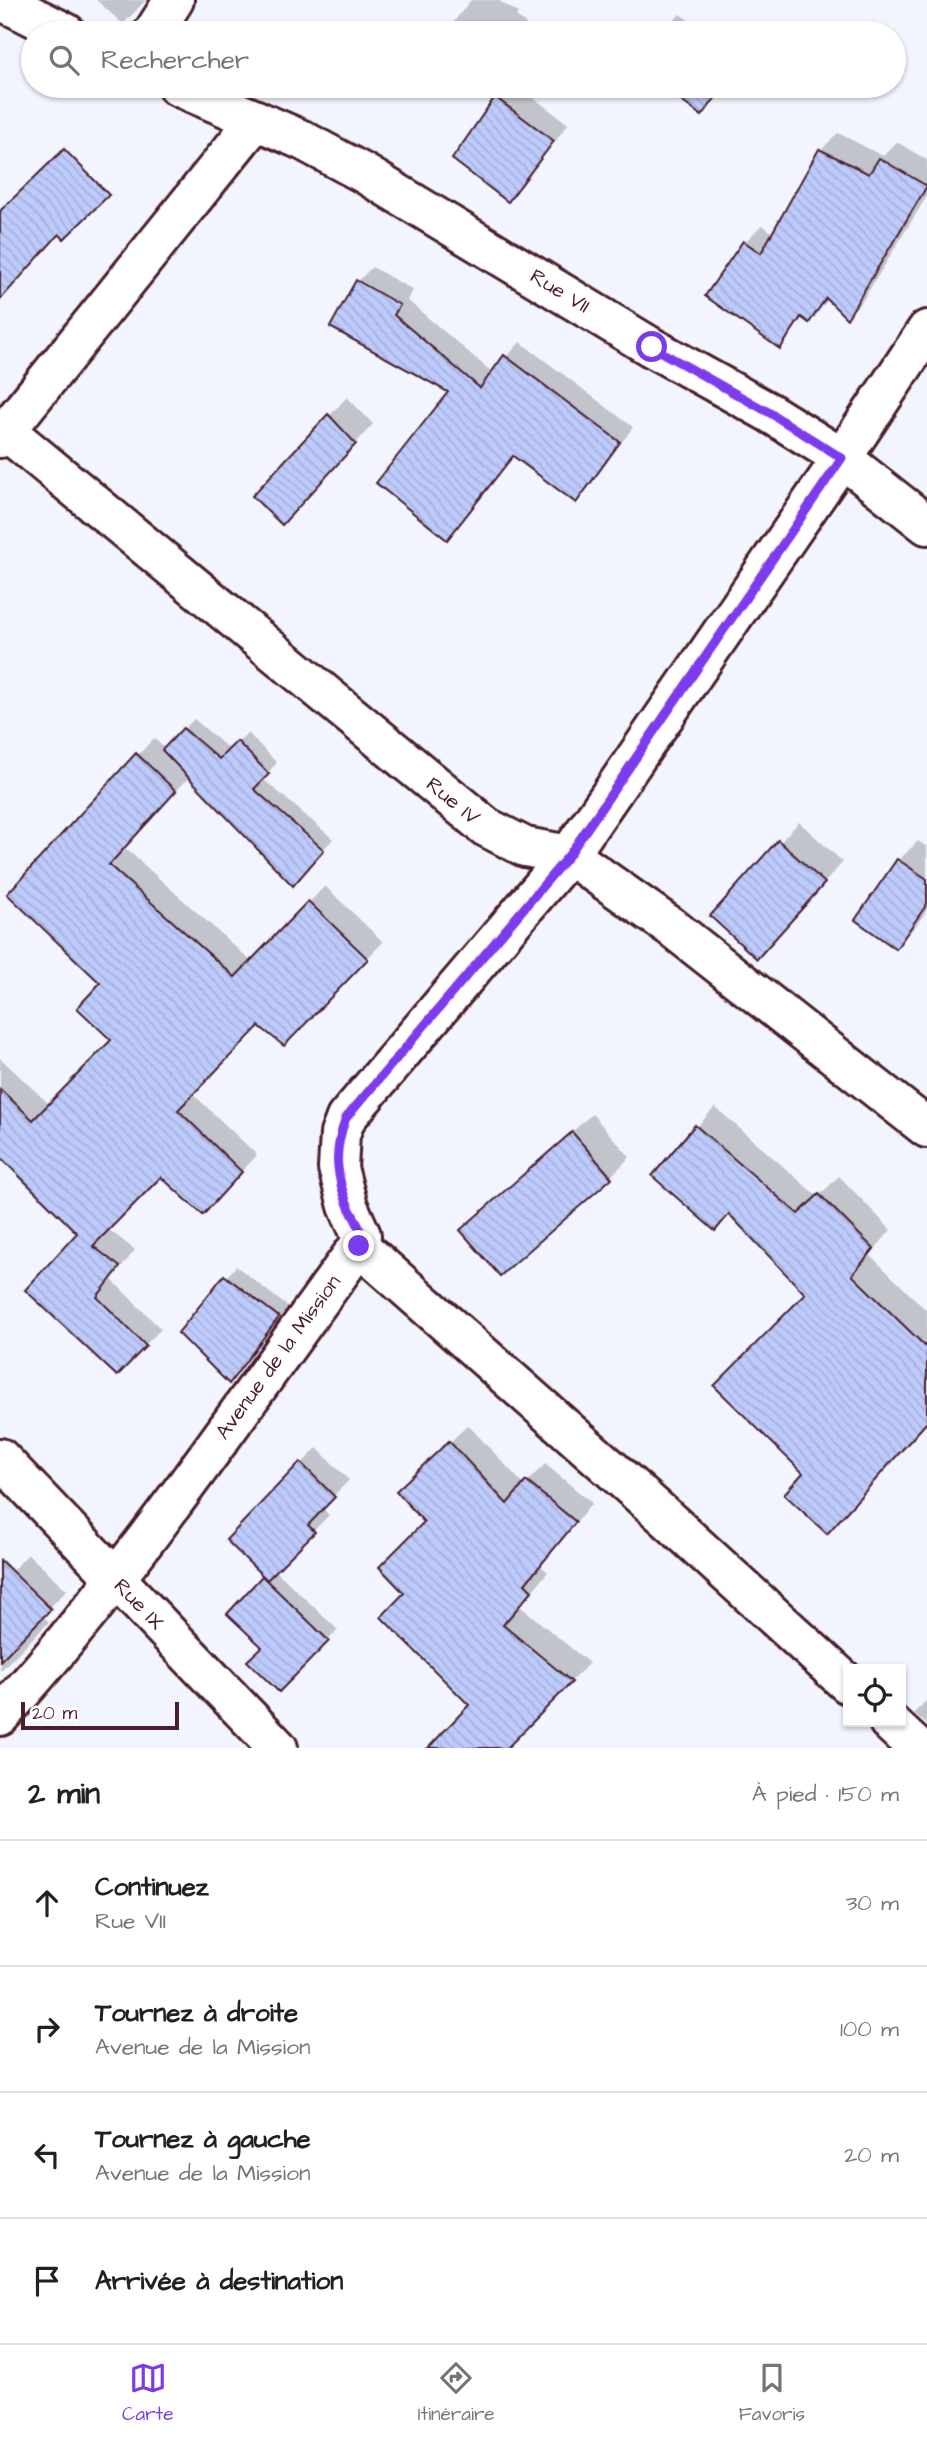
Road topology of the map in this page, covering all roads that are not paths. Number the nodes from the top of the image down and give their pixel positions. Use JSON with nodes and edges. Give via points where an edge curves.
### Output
{"nodes":[{"id":1,"x":0,"y":0,"type":"edge"},
{"id":2,"x":174,"y":0,"type":"edge"},
{"id":3,"x":42,"y":21,"type":"edge"},
{"id":4,"x":161,"y":21,"type":"edge"},
{"id":5,"x":205,"y":98,"type":"edge"},
{"id":6,"x":257,"y":120,"type":"junction"},
{"id":7,"x":927,"y":330,"type":"edge"},
{"id":8,"x":3,"y":434,"type":"edge"},
{"id":9,"x":842,"y":458,"type":"junction"},
{"id":10,"x":927,"y":525,"type":"edge"},
{"id":11,"x":569,"y":855,"type":"junction"},
{"id":12,"x":927,"y":1128,"type":"edge"},
{"id":13,"x":359,"y":1246,"type":"junction"},
{"id":14,"x":0,"y":1458,"type":"edge"},
{"id":15,"x":116,"y":1581,"type":"junction"},
{"id":16,"x":843,"y":1679,"type":"edge"},
{"id":17,"x":0,"y":1716,"type":"edge"},
{"id":18,"x":894,"y":1727,"type":"edge"},
{"id":19,"x":278,"y":1748,"type":"edge"},
{"id":20,"x":917,"y":1748,"type":"edge"}],
"edges":[{"from":1,"to":3,"type":"street"},
{"from":2,"to":4,"type":"street"},
{"from":5,"to":6,"type":"street","name":"Rue VII"},
{"from":6,"to":8,"type":"street"},
{"from":6,"to":9,"type":"street","name":"Rue VII","via":[[365,174]]},
{"from":7,"to":9,"type":"street"},
{"from":8,"to":11,"type":"street","name":"Rue IV","via":[[486,827],[525,847]]},
{"from":9,"to":10,"type":"street","name":"Rue VII"},
{"from":9,"to":11,"type":"street"},
{"from":11,"to":12,"type":"street","name":"Rue IV","via":[[670,926]]},
{"from":11,"to":13,"type":"street","via":[[346,1118],[338,1168],[359,1227]]},
{"from":13,"to":15,"type":"street","name":"Avenue de la Mission"},
{"from":13,"to":16,"type":"street"},
{"from":14,"to":15,"type":"street","name":"Rue IX"},
{"from":15,"to":17,"type":"street","name":"Avenue de la Mission"},
{"from":15,"to":19,"type":"street","name":"Rue IX"},
{"from":18,"to":20,"type":"street"}]}
